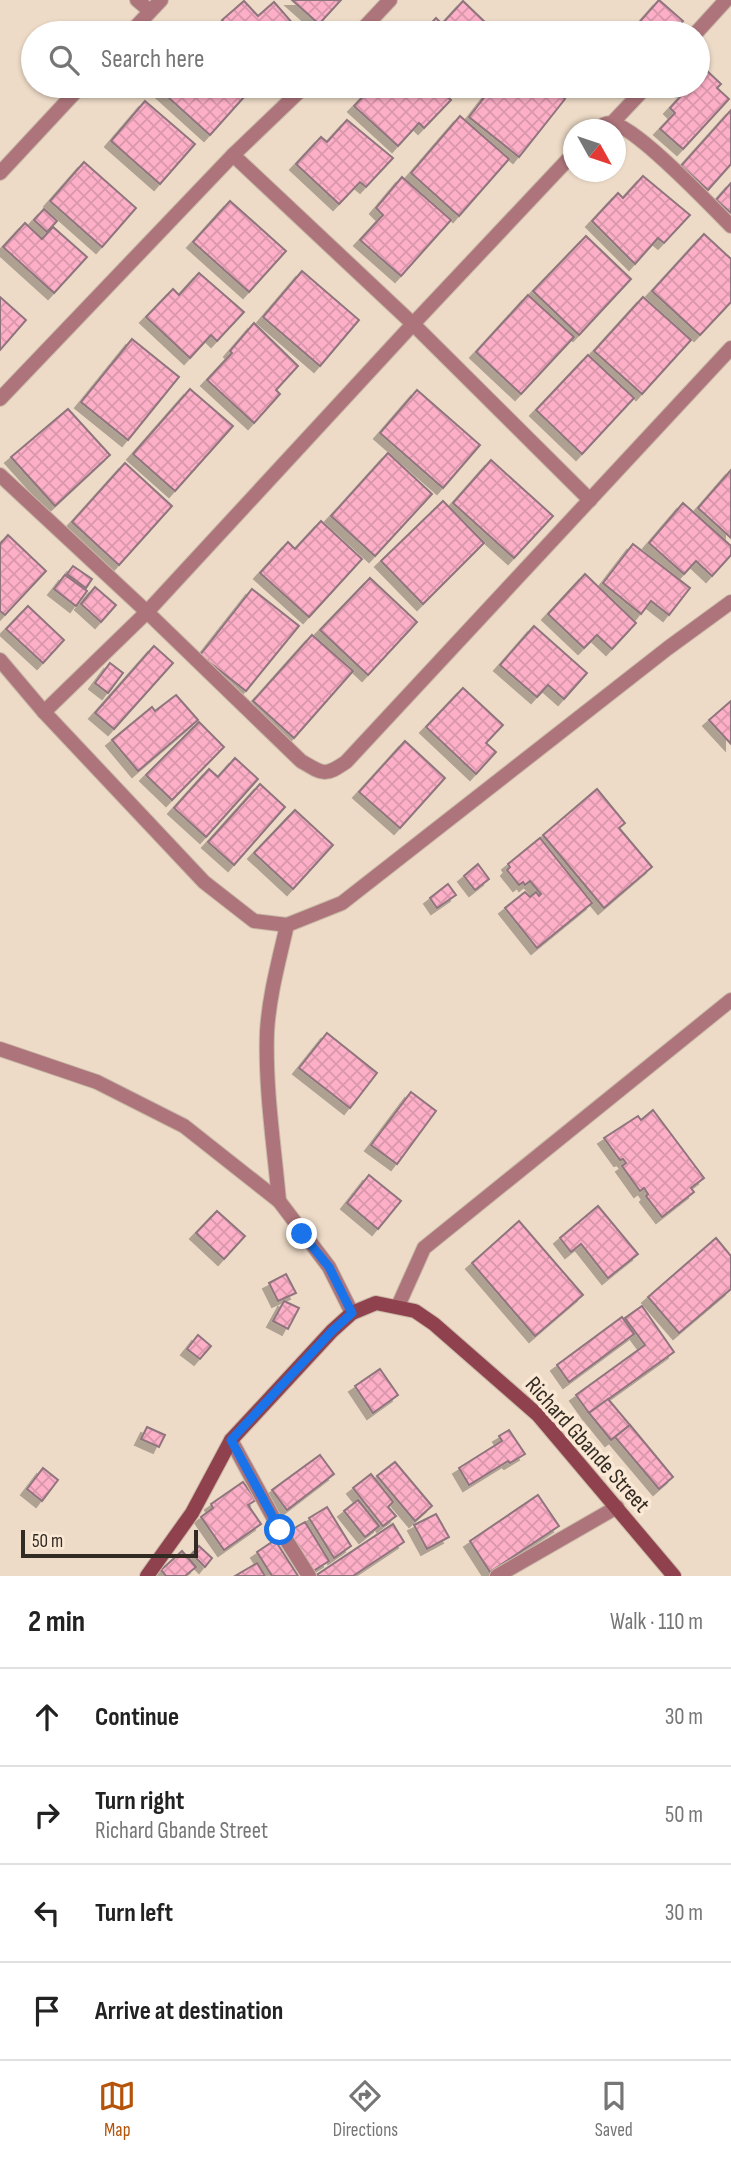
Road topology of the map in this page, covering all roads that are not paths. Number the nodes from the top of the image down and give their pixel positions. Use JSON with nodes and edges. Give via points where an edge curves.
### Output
{"nodes":[{"id":1,"x":137,"y":0,"type":"edge"},
{"id":2,"x":390,"y":0,"type":"edge"},
{"id":3,"x":726,"y":0,"type":"edge"},
{"id":4,"x":156,"y":5,"type":"edge"},
{"id":5,"x":141,"y":21,"type":"edge"},
{"id":6,"x":370,"y":21,"type":"edge"},
{"id":7,"x":707,"y":21,"type":"edge"},
{"id":8,"x":70,"y":98,"type":"edge"},
{"id":9,"x":292,"y":98,"type":"edge"},
{"id":10,"x":635,"y":98,"type":"edge"},
{"id":11,"x":615,"y":119,"type":"edge"},
{"id":12,"x":626,"y":129,"type":"edge"},
{"id":13,"x":233,"y":155,"type":"junction"},
{"id":14,"x":563,"y":164,"type":"edge"},
{"id":15,"x":0,"y":173,"type":"edge"},
{"id":16,"x":731,"y":226,"type":"edge"},
{"id":17,"x":412,"y":324,"type":"junction"},
{"id":18,"x":731,"y":348,"type":"edge"},
{"id":19,"x":0,"y":399,"type":"edge"},
{"id":20,"x":0,"y":475,"type":"edge"},
{"id":21,"x":590,"y":500,"type":"junction"},
{"id":22,"x":731,"y":602,"type":"edge"},
{"id":23,"x":147,"y":612,"type":"junction"},
{"id":24,"x":0,"y":660,"type":"edge"},
{"id":25,"x":44,"y":712,"type":"junction"},
{"id":26,"x":287,"y":925,"type":"junction"},
{"id":27,"x":731,"y":1000,"type":"edge"},
{"id":28,"x":0,"y":1049,"type":"edge"},
{"id":29,"x":279,"y":1201,"type":"junction"},
{"id":30,"x":398,"y":1306,"type":"junction"},
{"id":31,"x":352,"y":1313,"type":"junction"},
{"id":32,"x":231,"y":1440,"type":"junction"},
{"id":33,"x":617,"y":1507,"type":"junction"},
{"id":34,"x":147,"y":1576,"type":"edge"},
{"id":35,"x":309,"y":1576,"type":"edge"},
{"id":36,"x":497,"y":1576,"type":"edge"},
{"id":37,"x":674,"y":1576,"type":"edge"}],
"edges":[{"from":1,"to":4,"type":"street"},
{"from":2,"to":6,"type":"street"},
{"from":3,"to":7,"type":"street"},
{"from":4,"to":5,"type":"street"},
{"from":8,"to":15,"type":"street"},
{"from":9,"to":13,"type":"street"},
{"from":10,"to":11,"type":"street"},
{"from":12,"to":16,"type":"street","via":[[678,172]]},
{"from":13,"to":17,"type":"street"},
{"from":13,"to":19,"type":"street"},
{"from":14,"to":17,"type":"street"},
{"from":17,"to":21,"type":"street"},
{"from":17,"to":23,"type":"street"},
{"from":18,"to":21,"type":"street"},
{"from":20,"to":23,"type":"street"},
{"from":21,"to":23,"type":"street","via":[[346,762],[330,773],[301,761]]},
{"from":22,"to":26,"type":"street","via":[[342,903]]},
{"from":23,"to":25,"type":"street"},
{"from":24,"to":25,"type":"street"},
{"from":25,"to":26,"type":"street","via":[[204,882],[254,921]]},
{"from":26,"to":29,"type":"street","via":[[267,1032]]},
{"from":27,"to":30,"type":"street","via":[[424,1248]]},
{"from":28,"to":29,"type":"street","via":[[97,1082],[184,1126]]},
{"from":29,"to":31,"type":"street","via":[[329,1267]]},
{"from":30,"to":31,"type":"street","name":"Richard Gbande Street","via":[[376,1303]]},
{"from":30,"to":33,"type":"street","name":"Richard Gbande Street","via":[[434,1324],[538,1415]]},
{"from":31,"to":32,"type":"street","name":"Richard Gbande Street"},
{"from":32,"to":34,"type":"street","name":"Richard Gbande Street","via":[[192,1513]]},
{"from":32,"to":35,"type":"street"},
{"from":33,"to":36,"type":"street"},
{"from":33,"to":37,"type":"street","name":"Richard Gbande Street"}]}
